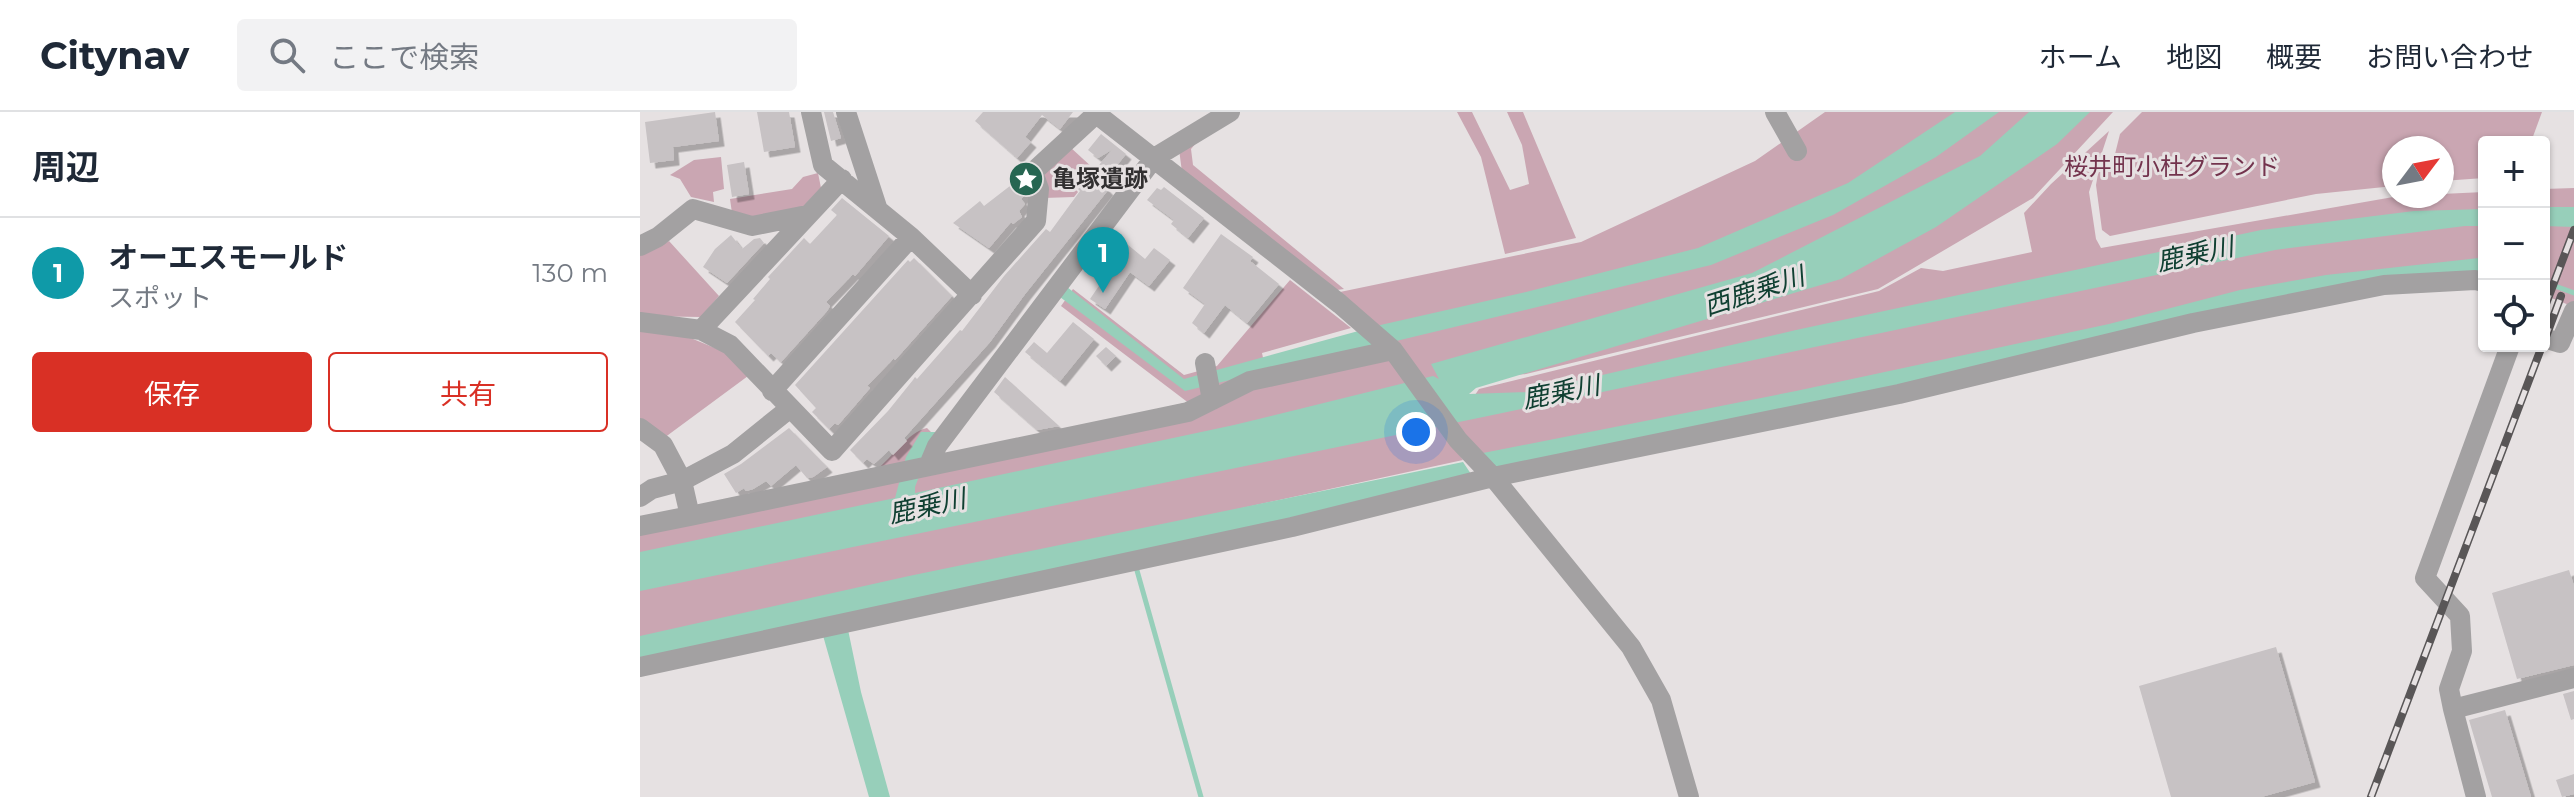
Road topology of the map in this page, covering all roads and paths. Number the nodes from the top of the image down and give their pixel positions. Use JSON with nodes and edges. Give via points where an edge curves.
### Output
{"nodes":[{"id":1,"x":811,"y":112,"type":"edge"},
{"id":2,"x":846,"y":112,"type":"edge"},
{"id":3,"x":1230,"y":112,"type":"edge"},
{"id":4,"x":1775,"y":112,"type":"edge"},
{"id":5,"x":1095,"y":113,"type":"edge"},
{"id":6,"x":1797,"y":151,"type":"dead end"},
{"id":7,"x":1154,"y":158,"type":"junction"},
{"id":8,"x":842,"y":179,"type":"junction"},
{"id":9,"x":877,"y":208,"type":"junction"},
{"id":10,"x":807,"y":215,"type":"junction"},
{"id":11,"x":911,"y":237,"type":"junction"},
{"id":12,"x":640,"y":246,"type":"edge"},
{"id":13,"x":2478,"y":281,"type":"edge"},
{"id":14,"x":972,"y":295,"type":"junction"},
{"id":15,"x":2574,"y":311,"type":"edge"},
{"id":16,"x":640,"y":322,"type":"edge"},
{"id":17,"x":701,"y":330,"type":"junction"},
{"id":18,"x":2550,"y":340,"type":"edge"},
{"id":19,"x":1387,"y":345,"type":"junction"},
{"id":20,"x":2508,"y":352,"type":"edge"},
{"id":21,"x":772,"y":391,"type":"junction"},
{"id":22,"x":789,"y":409,"type":"junction"},
{"id":23,"x":640,"y":428,"type":"edge"},
{"id":24,"x":917,"y":468,"type":"junction"},
{"id":25,"x":1493,"y":477,"type":"junction"},
{"id":26,"x":682,"y":481,"type":"junction"},
{"id":27,"x":640,"y":497,"type":"edge"},
{"id":28,"x":690,"y":516,"type":"junction"},
{"id":29,"x":640,"y":526,"type":"edge"},
{"id":30,"x":640,"y":667,"type":"edge"},
{"id":31,"x":2574,"y":678,"type":"edge"},
{"id":32,"x":2453,"y":709,"type":"junction"},
{"id":33,"x":1689,"y":797,"type":"edge"},
{"id":34,"x":2476,"y":797,"type":"edge"}],
"edges":[{"from":1,"to":8,"type":"street","via":[[823,165]]},
{"from":2,"to":9,"type":"street"},
{"from":3,"to":7,"type":"street"},
{"from":4,"to":6,"type":"street"},
{"from":5,"to":7,"type":"street"},
{"from":5,"to":14,"type":"street","via":[[1033,172],[1039,189],[1036,221]]},
{"from":7,"to":19,"type":"street"},
{"from":7,"to":24,"type":"street"},
{"from":8,"to":9,"type":"street"},
{"from":8,"to":10,"type":"street"},
{"from":9,"to":11,"type":"street"},
{"from":10,"to":12,"type":"street","via":[[752,226],[693,209]]},
{"from":10,"to":17,"type":"street"},
{"from":11,"to":14,"type":"street"},
{"from":11,"to":21,"type":"street"},
{"from":13,"to":25,"type":"street","via":[[2384,285],[2193,323],[1899,394]]},
{"from":14,"to":22,"type":"street","via":[[832,451]]},
{"from":15,"to":18,"type":"street","via":[[2560,343]]},
{"from":16,"to":17,"type":"street"},
{"from":17,"to":21,"type":"street","via":[[730,345]]},
{"from":19,"to":24,"type":"street","via":[[1250,381],[1208,380],[1188,412]]},
{"from":19,"to":25,"type":"street"},
{"from":20,"to":32,"type":"street","via":[[2425,578],[2460,616],[2462,651],[2449,689]]},
{"from":21,"to":22,"type":"street"},
{"from":22,"to":26,"type":"street","via":[[733,454]]},
{"from":23,"to":26,"type":"street","via":[[663,445]]},
{"from":24,"to":28,"type":"street"},
{"from":25,"to":30,"type":"street","via":[[1292,527]]},
{"from":25,"to":33,"type":"street","via":[[1631,647],[1661,700]]},
{"from":26,"to":27,"type":"street"},
{"from":26,"to":28,"type":"street"},
{"from":28,"to":29,"type":"street"},
{"from":31,"to":32,"type":"street"},
{"from":32,"to":34,"type":"street"}]}
